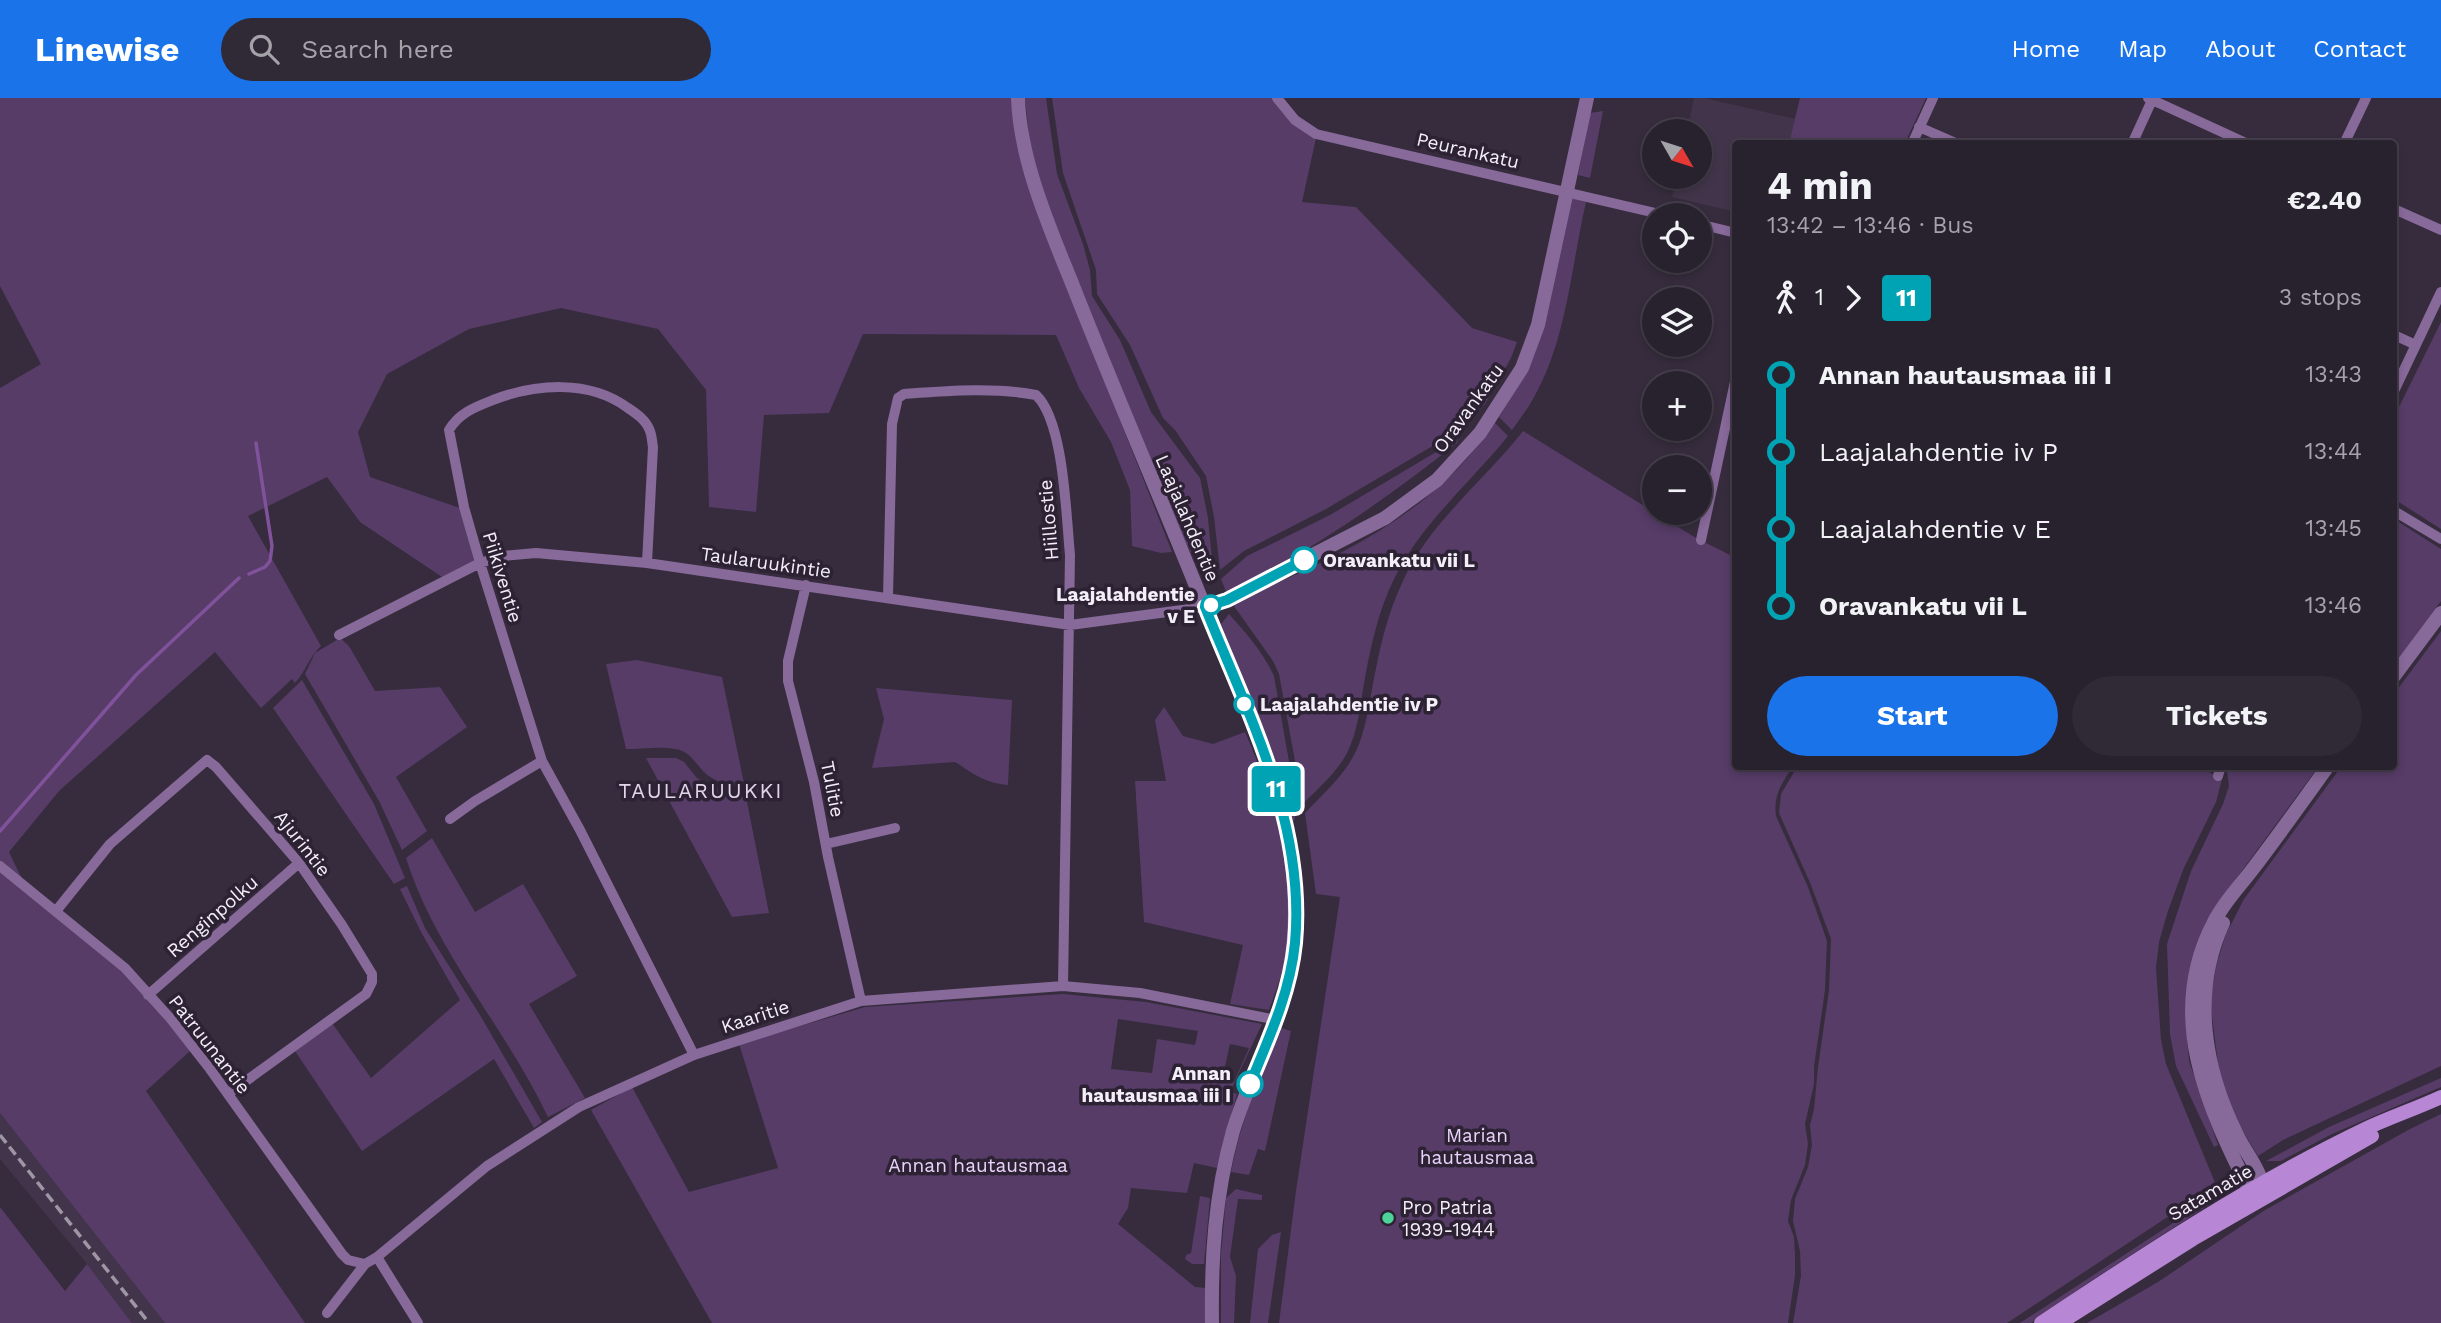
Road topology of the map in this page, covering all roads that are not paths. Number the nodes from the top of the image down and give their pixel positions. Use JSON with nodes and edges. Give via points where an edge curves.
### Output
{"nodes":[{"id":1,"x":1018,"y":98,"type":"edge"},
{"id":2,"x":1277,"y":98,"type":"edge"},
{"id":3,"x":1587,"y":98,"type":"edge"},
{"id":4,"x":1933,"y":98,"type":"edge"},
{"id":5,"x":2366,"y":98,"type":"edge"},
{"id":6,"x":2151,"y":99,"type":"edge"},
{"id":7,"x":1919,"y":127,"type":"junction"},
{"id":8,"x":1914,"y":140,"type":"edge"},
{"id":9,"x":1949,"y":140,"type":"edge"},
{"id":10,"x":2134,"y":140,"type":"edge"},
{"id":11,"x":2239,"y":140,"type":"edge"},
{"id":12,"x":2346,"y":140,"type":"edge"},
{"id":13,"x":1568,"y":192,"type":"junction"},
{"id":14,"x":1642,"y":210,"type":"edge"},
{"id":15,"x":2397,"y":210,"type":"edge"},
{"id":16,"x":1712,"y":227,"type":"edge"},
{"id":17,"x":2441,"y":230,"type":"edge"},
{"id":18,"x":1732,"y":232,"type":"edge"},
{"id":19,"x":2441,"y":292,"type":"edge"},
{"id":20,"x":2397,"y":336,"type":"edge"},
{"id":21,"x":2416,"y":345,"type":"junction"},
{"id":22,"x":2397,"y":385,"type":"edge"},
{"id":23,"x":1732,"y":406,"type":"edge"},
{"id":24,"x":2397,"y":513,"type":"edge"},
{"id":25,"x":2441,"y":539,"type":"edge"},
{"id":26,"x":1701,"y":540,"type":"dead end"},
{"id":27,"x":480,"y":563,"type":"junction"},
{"id":28,"x":647,"y":563,"type":"junction"},
{"id":29,"x":806,"y":585,"type":"junction"},
{"id":30,"x":888,"y":597,"type":"junction"},
{"id":31,"x":1205,"y":607,"type":"junction"},
{"id":32,"x":2441,"y":613,"type":"edge"},
{"id":33,"x":1070,"y":625,"type":"junction"},
{"id":34,"x":339,"y":635,"type":"dead end"},
{"id":35,"x":2397,"y":672,"type":"edge"},
{"id":36,"x":542,"y":761,"type":"junction"},
{"id":37,"x":2325,"y":770,"type":"edge"},
{"id":38,"x":450,"y":819,"type":"dead end"},
{"id":39,"x":895,"y":828,"type":"dead end"},
{"id":40,"x":826,"y":845,"type":"junction"},
{"id":41,"x":299,"y":863,"type":"junction"},
{"id":42,"x":0,"y":866,"type":"edge"},
{"id":43,"x":56,"y":911,"type":"junction"},
{"id":44,"x":1063,"y":986,"type":"junction"},
{"id":45,"x":148,"y":995,"type":"junction"},
{"id":46,"x":862,"y":1001,"type":"junction"},
{"id":47,"x":1277,"y":1020,"type":"junction"},
{"id":48,"x":694,"y":1055,"type":"junction"},
{"id":49,"x":228,"y":1094,"type":"junction"},
{"id":50,"x":2441,"y":1097,"type":"edge"},
{"id":51,"x":2258,"y":1191,"type":"junction"},
{"id":52,"x":377,"y":1257,"type":"junction"},
{"id":53,"x":365,"y":1264,"type":"junction"},
{"id":54,"x":327,"y":1313,"type":"dead end"},
{"id":55,"x":418,"y":1323,"type":"edge"},
{"id":56,"x":1212,"y":1323,"type":"edge"},
{"id":57,"x":2041,"y":1323,"type":"edge"},
{"id":58,"x":2060,"y":1323,"type":"edge"}],
"edges":[{"from":1,"to":31,"type":"street","name":"Laajalahdentie","via":[[1038,195]]},
{"from":2,"to":13,"type":"street","name":"Peurankatu","via":[[1294,120],[1317,134]]},
{"from":3,"to":13,"type":"street","name":"Oravankatu"},
{"from":4,"to":7,"type":"street"},
{"from":5,"to":12,"type":"street"},
{"from":6,"to":10,"type":"street"},
{"from":6,"to":11,"type":"street"},
{"from":7,"to":8,"type":"street"},
{"from":7,"to":9,"type":"street"},
{"from":13,"to":14,"type":"street","name":"Peurankatu"},
{"from":13,"to":31,"type":"street","name":"Oravankatu","via":[[1538,325],[1522,368],[1480,433],[1443,475],[1385,518]]},
{"from":15,"to":17,"type":"street"},
{"from":16,"to":18,"type":"street"},
{"from":19,"to":21,"type":"street"},
{"from":20,"to":21,"type":"street"},
{"from":21,"to":22,"type":"street"},
{"from":23,"to":26,"type":"street"},
{"from":24,"to":25,"type":"street"},
{"from":27,"to":28,"type":"street","name":"Taularuukintie","via":[[536,553]]},
{"from":27,"to":28,"type":"street","name":"Piikiventie","via":[[449,429],[461,414],[510,393],[576,387],[623,404],[642,418],[650,431]]},
{"from":27,"to":34,"type":"street","name":"Taularuukintie"},
{"from":27,"to":36,"type":"street","name":"Piikiventie"},
{"from":28,"to":29,"type":"street","name":"Taularuukintie"},
{"from":29,"to":30,"type":"street","name":"Taularuukintie"},
{"from":29,"to":40,"type":"street","name":"Tulitie","via":[[788,662],[788,681]]},
{"from":30,"to":33,"type":"street","name":"Taularuukintie"},
{"from":30,"to":33,"type":"street","name":"Hiillostie","via":[[892,424],[898,398],[915,393],[1021,392],[1042,400],[1054,427],[1070,555]]},
{"from":31,"to":33,"type":"street","name":"Taularuukintie"},
{"from":31,"to":47,"type":"street","name":"Laajalahdentie","via":[[1271,771],[1290,846],[1295,943]]},
{"from":32,"to":35,"type":"street"},
{"from":33,"to":44,"type":"street","name":"Hiillostie"},
{"from":36,"to":38,"type":"street"},
{"from":36,"to":48,"type":"street","name":"Piikiventie"},
{"from":37,"to":51,"type":"street","via":[[2252,870],[2217,939],[2207,977],[2207,1051],[2219,1095]]},
{"from":39,"to":40,"type":"street"},
{"from":40,"to":46,"type":"street","name":"Tulitie"},
{"from":41,"to":43,"type":"street","name":"Ajurintie","via":[[207,760],[110,845]]},
{"from":41,"to":45,"type":"street","name":"Renginpolku"},
{"from":41,"to":49,"type":"street","name":"Ajurintie","via":[[368,964],[372,982],[366,994]]},
{"from":42,"to":43,"type":"street","name":"Patruunantie"},
{"from":43,"to":45,"type":"street","name":"Patruunantie","via":[[125,968]]},
{"from":44,"to":46,"type":"street","name":"Kaaritie"},
{"from":44,"to":47,"type":"street","name":"Kaaritie","via":[[1140,993]]},
{"from":45,"to":49,"type":"street","name":"Patruunantie"},
{"from":46,"to":48,"type":"street","name":"Kaaritie"},
{"from":47,"to":56,"type":"street","name":"Laajalahdentie","via":[[1242,1104],[1220,1181],[1211,1270]]},
{"from":48,"to":52,"type":"street","name":"Kaaritie","via":[[579,1107],[533,1135],[487,1166]]},
{"from":49,"to":53,"type":"street","name":"Patruunantie","via":[[342,1254]]},
{"from":50,"to":51,"type":"main road","name":"Satamatie","via":[[2368,1128]]},
{"from":51,"to":57,"type":"main road","name":"Satamatie","via":[[2159,1244]]},
{"from":51,"to":58,"type":"main road","name":"Satamatie"},
{"from":52,"to":53,"type":"street","name":"Kaaritie"},
{"from":52,"to":55,"type":"street"},
{"from":53,"to":54,"type":"street","name":"Kaaritie"}]}
